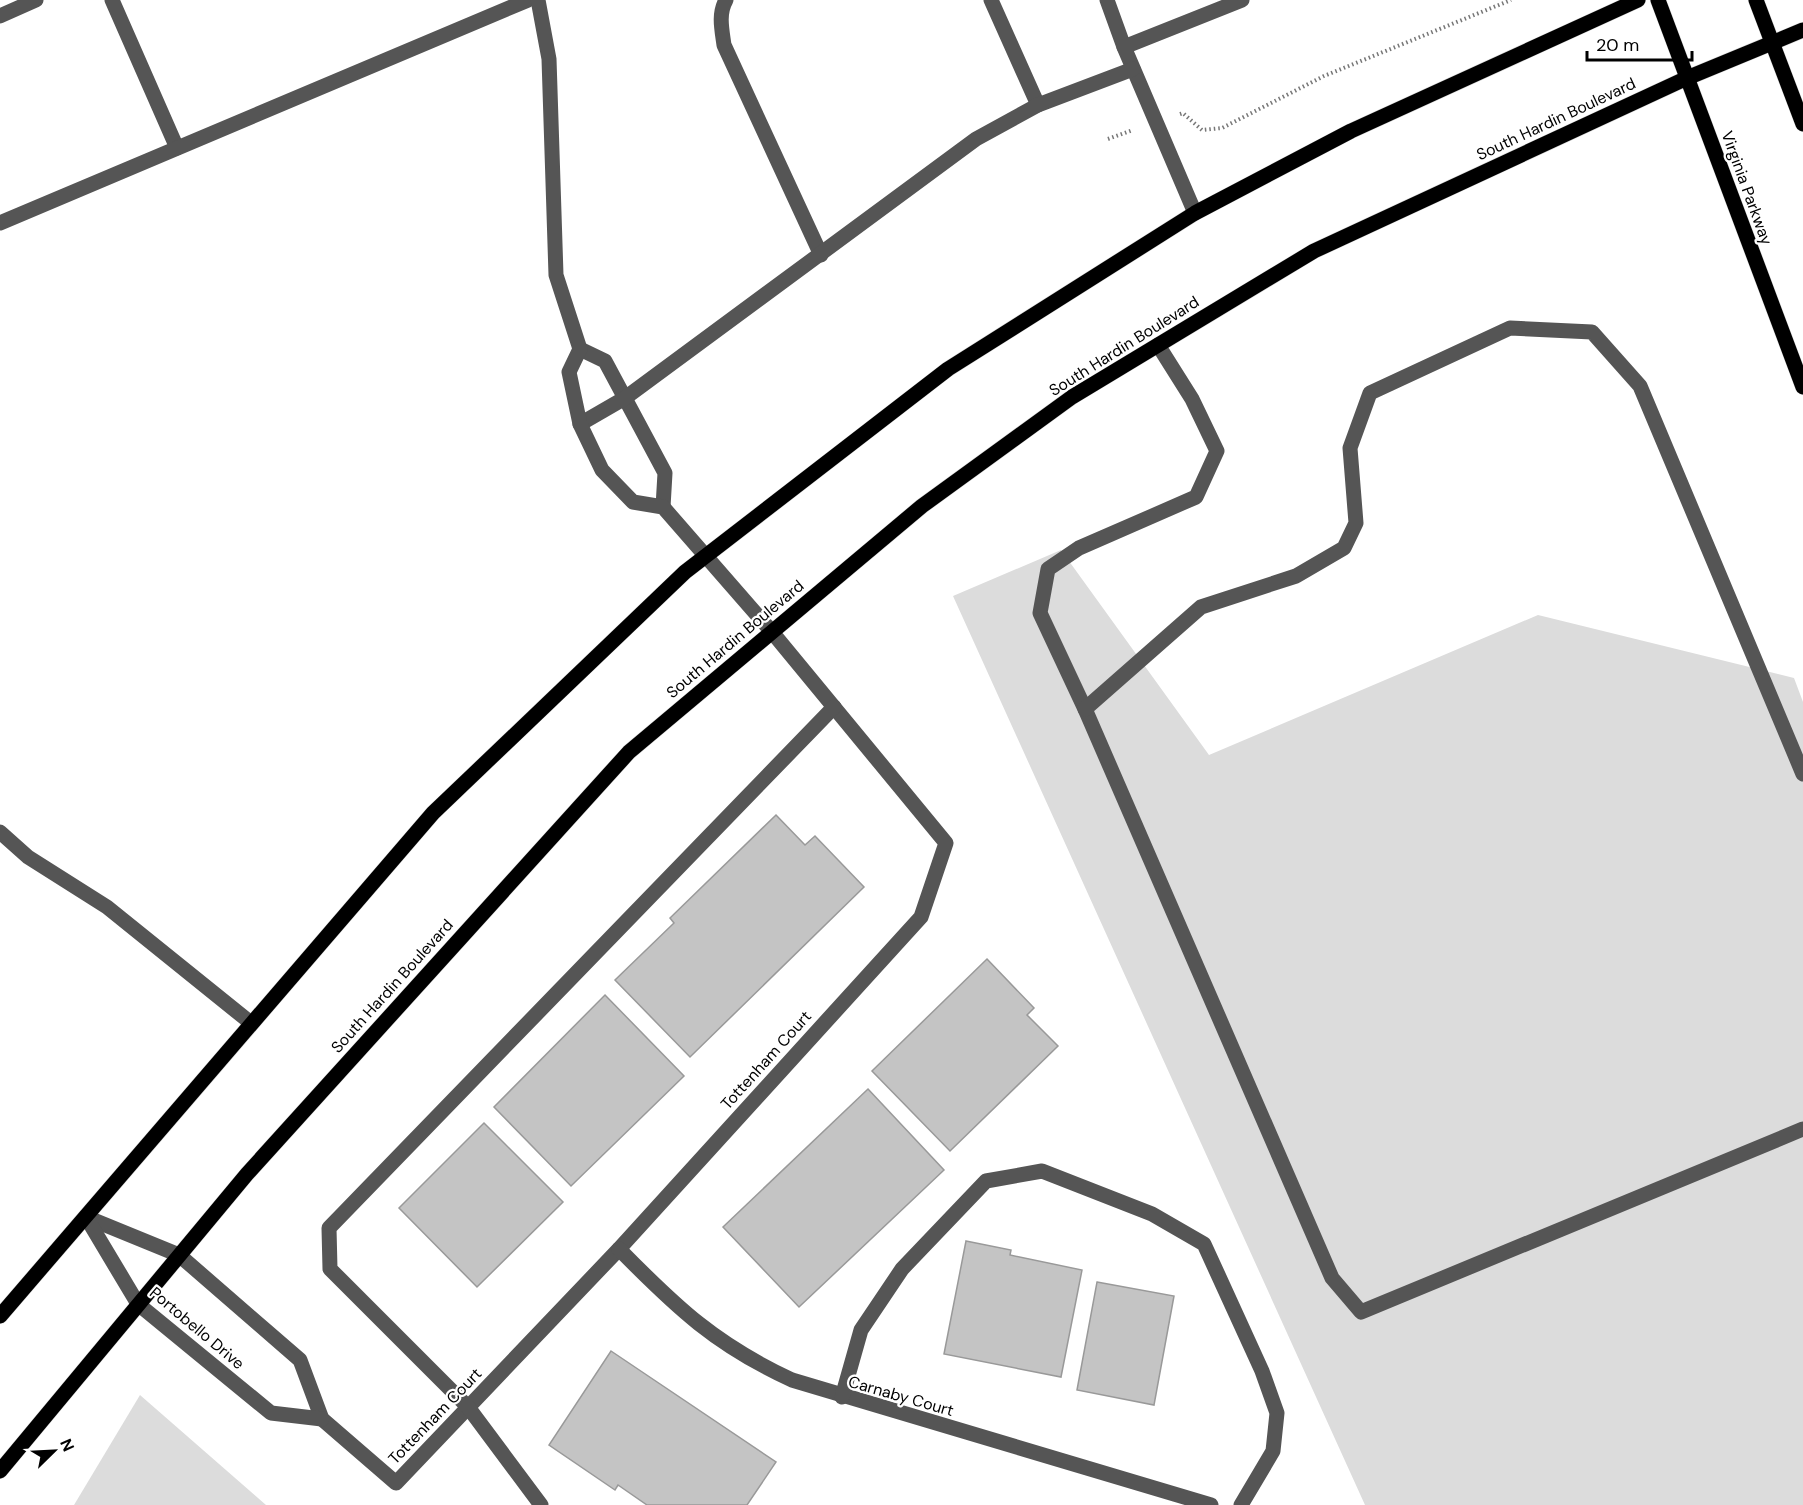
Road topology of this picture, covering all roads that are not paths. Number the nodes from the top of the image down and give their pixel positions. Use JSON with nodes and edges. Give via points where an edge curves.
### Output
{"nodes":[{"id":1,"x":36,"y":0,"type":"edge"},
{"id":2,"x":112,"y":0,"type":"edge"},
{"id":3,"x":528,"y":0,"type":"edge"},
{"id":4,"x":538,"y":0,"type":"edge"},
{"id":5,"x":726,"y":0,"type":"edge"},
{"id":6,"x":991,"y":0,"type":"edge"},
{"id":7,"x":1107,"y":0,"type":"edge"},
{"id":8,"x":1242,"y":0,"type":"edge"},
{"id":9,"x":1638,"y":0,"type":"edge"},
{"id":10,"x":1658,"y":0,"type":"edge"},
{"id":11,"x":1755,"y":0,"type":"edge"},
{"id":12,"x":0,"y":16,"type":"edge"},
{"id":13,"x":1803,"y":30,"type":"edge"},
{"id":14,"x":1772,"y":43,"type":"junction"},
{"id":15,"x":1124,"y":47,"type":"junction"},
{"id":16,"x":1133,"y":69,"type":"junction"},
{"id":17,"x":1687,"y":78,"type":"junction"},
{"id":18,"x":1038,"y":105,"type":"junction"},
{"id":19,"x":1803,"y":124,"type":"edge"},
{"id":20,"x":177,"y":148,"type":"junction"},
{"id":21,"x":1195,"y":213,"type":"junction"},
{"id":22,"x":0,"y":223,"type":"edge"},
{"id":23,"x":821,"y":255,"type":"junction"},
{"id":24,"x":1158,"y":345,"type":"junction"},
{"id":25,"x":580,"y":349,"type":"junction"},
{"id":26,"x":1803,"y":387,"type":"edge"},
{"id":27,"x":625,"y":398,"type":"junction"},
{"id":28,"x":580,"y":424,"type":"junction"},
{"id":29,"x":663,"y":507,"type":"junction"},
{"id":30,"x":706,"y":556,"type":"junction"},
{"id":31,"x":772,"y":632,"type":"junction"},
{"id":32,"x":834,"y":707,"type":"junction"},
{"id":33,"x":1085,"y":709,"type":"junction"},
{"id":34,"x":1803,"y":774,"type":"edge"},
{"id":35,"x":0,"y":832,"type":"edge"},
{"id":36,"x":251,"y":1023,"type":"junction"},
{"id":37,"x":1803,"y":1129,"type":"edge"},
{"id":38,"x":86,"y":1216,"type":"junction"},
{"id":39,"x":619,"y":1249,"type":"junction"},
{"id":40,"x":179,"y":1255,"type":"junction"},
{"id":41,"x":138,"y":1304,"type":"junction"},
{"id":42,"x":0,"y":1316,"type":"edge"},
{"id":43,"x":842,"y":1397,"type":"junction"},
{"id":44,"x":468,"y":1407,"type":"junction"},
{"id":45,"x":322,"y":1419,"type":"junction"},
{"id":46,"x":0,"y":1471,"type":"edge"},
{"id":47,"x":541,"y":1505,"type":"edge"},
{"id":48,"x":1211,"y":1505,"type":"edge"},
{"id":49,"x":1241,"y":1505,"type":"edge"}],
"edges":[{"from":1,"to":12,"type":"street"},
{"from":2,"to":20,"type":"street"},
{"from":3,"to":20,"type":"street"},
{"from":4,"to":25,"type":"street","via":[[549,59],[556,275]]},
{"from":5,"to":23,"type":"street","via":[[720,22],[724,45]]},
{"from":6,"to":18,"type":"street"},
{"from":7,"to":15,"type":"street"},
{"from":8,"to":15,"type":"street"},
{"from":9,"to":21,"type":"main road","via":[[1351,131]]},
{"from":10,"to":17,"type":"main road","name":"Virginia Parkway"},
{"from":11,"to":14,"type":"main road"},
{"from":13,"to":14,"type":"main road","name":"South Hardin Boulevard"},
{"from":14,"to":17,"type":"main road","name":"South Hardin Boulevard"},
{"from":14,"to":19,"type":"main road"},
{"from":15,"to":16,"type":"street"},
{"from":16,"to":18,"type":"street"},
{"from":16,"to":21,"type":"street"},
{"from":17,"to":24,"type":"main road","name":"South Hardin Boulevard","via":[[1314,251]]},
{"from":17,"to":26,"type":"main road","name":"Virginia Parkway"},
{"from":18,"to":23,"type":"street","via":[[976,139],[920,177]]},
{"from":20,"to":22,"type":"street"},
{"from":21,"to":30,"type":"main road","via":[[948,369]]},
{"from":23,"to":27,"type":"street"},
{"from":24,"to":31,"type":"main road","name":"South Hardin Boulevard","via":[[1072,397],[922,506]]},
{"from":24,"to":33,"type":"street","via":[[1192,399],[1216,451],[1196,497],[1079,548],[1048,569],[1040,613]]},
{"from":25,"to":27,"type":"street","via":[[605,361]]},
{"from":25,"to":28,"type":"street","via":[[569,372]]},
{"from":27,"to":28,"type":"street"},
{"from":27,"to":29,"type":"street","via":[[665,473]]},
{"from":28,"to":29,"type":"street","via":[[602,470],[633,502]]},
{"from":29,"to":30,"type":"street","name":"Tottenham Court"},
{"from":30,"to":31,"type":"street","name":"Tottenham Court"},
{"from":30,"to":36,"type":"main road","via":[[434,813]]},
{"from":31,"to":32,"type":"street","name":"Tottenham Court"},
{"from":31,"to":40,"type":"main road","name":"South Hardin Boulevard","via":[[629,752],[247,1174]]},
{"from":32,"to":39,"type":"street","name":"Tottenham Court","via":[[946,843],[921,917]]},
{"from":32,"to":44,"type":"street","via":[[329,1228],[330,1269]]},
{"from":33,"to":34,"type":"street","via":[[1201,607],[1296,576],[1344,548],[1356,523],[1350,448],[1370,393],[1510,328],[1592,332],[1640,386]]},
{"from":33,"to":37,"type":"street","via":[[1332,1278],[1361,1312]]},
{"from":35,"to":36,"type":"street","via":[[28,857],[107,908]]},
{"from":36,"to":38,"type":"main road"},
{"from":38,"to":40,"type":"street"},
{"from":38,"to":41,"type":"street","name":"Portobello Drive"},
{"from":38,"to":42,"type":"main road"},
{"from":39,"to":43,"type":"street","name":"Carnaby Court","via":[[676,1306],[731,1349],[792,1380]]},
{"from":39,"to":44,"type":"street","name":"Tottenham Court"},
{"from":40,"to":41,"type":"main road","name":"South Hardin Boulevard"},
{"from":40,"to":45,"type":"street","via":[[300,1360]]},
{"from":41,"to":45,"type":"street","name":"Portobello Drive","via":[[271,1413]]},
{"from":41,"to":46,"type":"main road","name":"South Hardin Boulevard"},
{"from":43,"to":48,"type":"street","name":"Carnaby Court"},
{"from":43,"to":49,"type":"street","via":[[861,1330],[902,1269],[986,1181],[1042,1171],[1152,1214],[1204,1244],[1262,1371],[1276,1413],[1274,1451]]},
{"from":44,"to":45,"type":"street","name":"Tottenham Court","via":[[396,1483]]},
{"from":44,"to":47,"type":"street"}]}
